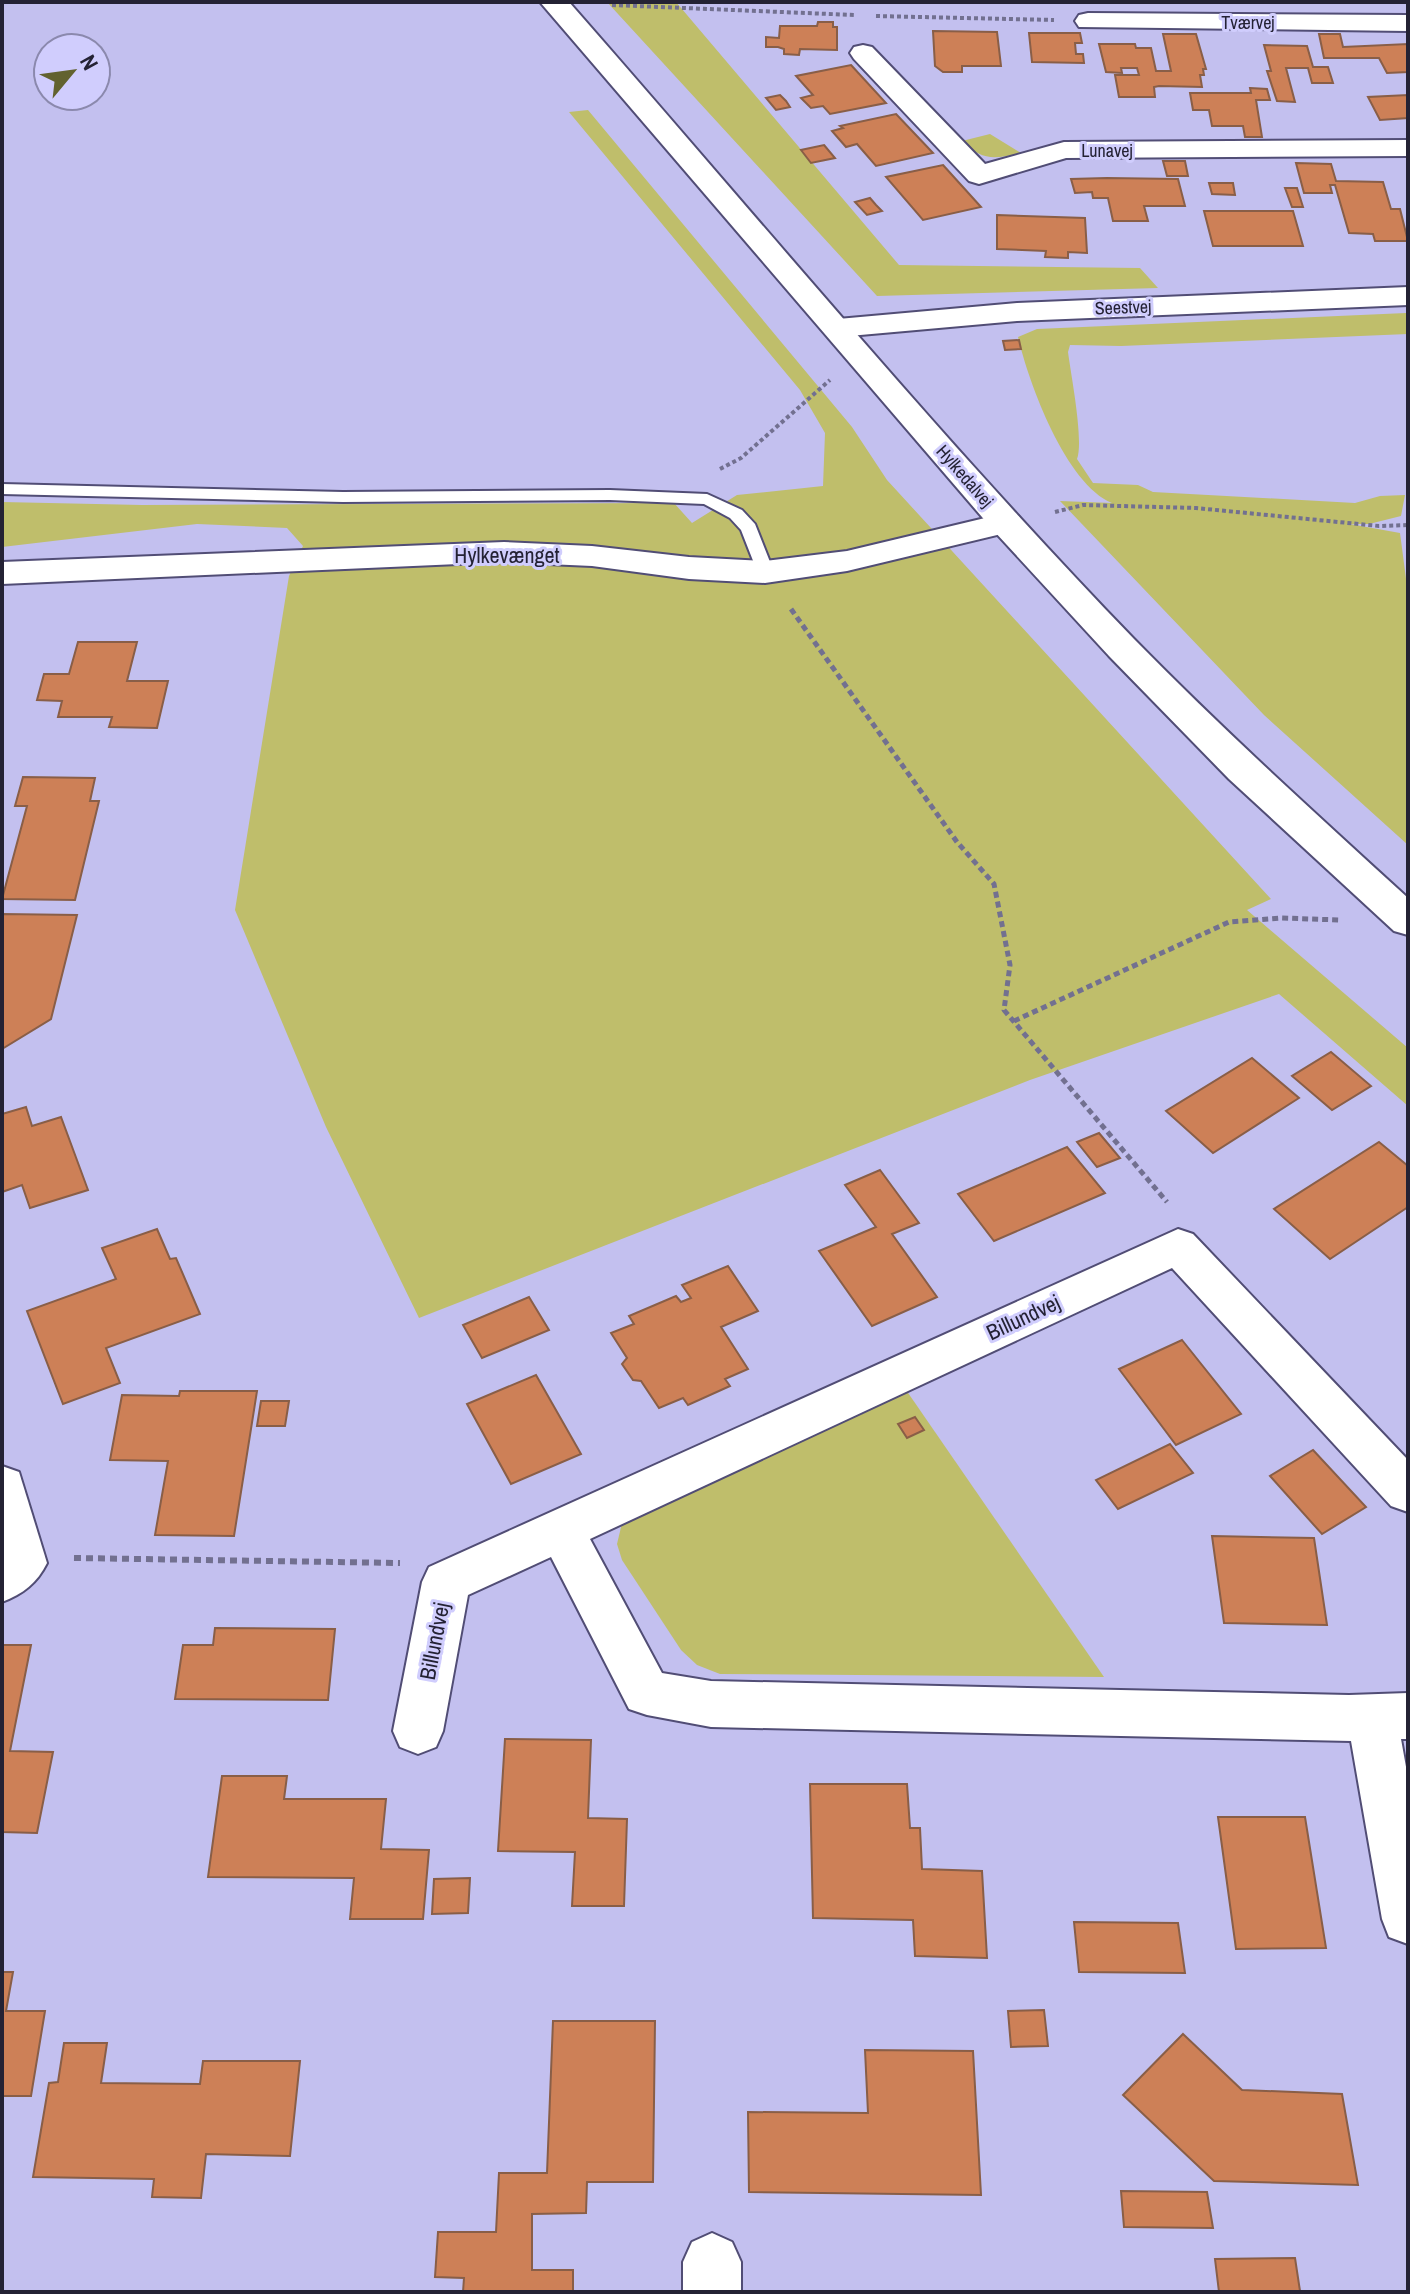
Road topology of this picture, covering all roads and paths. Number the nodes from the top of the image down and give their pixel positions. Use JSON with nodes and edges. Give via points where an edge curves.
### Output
{"nodes":[{"id":1,"x":554,"y":2,"type":"edge"},
{"id":2,"x":856,"y":15,"type":"dead end"},
{"id":3,"x":872,"y":15,"type":"dead end"},
{"id":4,"x":1088,"y":21,"type":"joint"},
{"id":5,"x":1408,"y":23,"type":"edge"},
{"id":6,"x":863,"y":53,"type":"dead end"},
{"id":7,"x":1408,"y":148,"type":"edge"},
{"id":8,"x":1408,"y":296,"type":"edge"},
{"id":9,"x":838,"y":328,"type":"junction"},
{"id":10,"x":860,"y":354,"type":"junction"},
{"id":11,"x":2,"y":489,"type":"edge"},
{"id":12,"x":666,"y":498,"type":"junction"},
{"id":13,"x":1006,"y":523,"type":"junction"},
{"id":14,"x":1408,"y":525,"type":"edge"},
{"id":15,"x":765,"y":572,"type":"junction"},
{"id":16,"x":2,"y":573,"type":"edge"},
{"id":17,"x":1345,"y":920,"type":"dead end"},
{"id":18,"x":1408,"y":921,"type":"edge"},
{"id":19,"x":1014,"y":1021,"type":"junction"},
{"id":20,"x":1178,"y":1246,"type":"junction"},
{"id":21,"x":2,"y":1486,"type":"edge"},
{"id":22,"x":1408,"y":1492,"type":"edge"},
{"id":23,"x":561,"y":1530,"type":"junction"},
{"id":24,"x":87,"y":1557,"type":"dead end"},
{"id":25,"x":397,"y":1562,"type":"dead end"},
{"id":26,"x":2,"y":1581,"type":"edge"},
{"id":27,"x":1390,"y":1718,"type":"edge"},
{"id":28,"x":418,"y":1731,"type":"dead end"},
{"id":29,"x":1408,"y":1919,"type":"edge"}],
"edges":[{"from":1,"to":2,"type":"path"},
{"from":1,"to":9,"type":"street","name":"Hylkedalvej"},
{"from":3,"to":4,"type":"path"},
{"from":4,"to":5,"type":"street","name":"Tværvej"},
{"from":6,"to":7,"type":"street","name":"Lunavej","via":[[979,175],[1064,150]]},
{"from":8,"to":9,"type":"street","name":"Seestvej","via":[[1017,312]]},
{"from":9,"to":10,"type":"street","name":"Hylkedalvej"},
{"from":10,"to":12,"type":"path","via":[[741,458]]},
{"from":10,"to":13,"type":"street","name":"Hylkedalvej"},
{"from":11,"to":12,"type":"lane"},
{"from":12,"to":15,"type":"lane","via":[[707,499],[736,514],[749,528]]},
{"from":13,"to":14,"type":"path","via":[[1083,505]]},
{"from":13,"to":15,"type":"street","name":"Hylkevænget","via":[[847,561]]},
{"from":13,"to":18,"type":"street","name":"Hylkedalvej","via":[[1243,770]]},
{"from":15,"to":16,"type":"street","name":"Hylkevænget","via":[[504,552]]},
{"from":15,"to":19,"type":"path","via":[[957,842],[994,884],[1010,965],[1004,1010]]},
{"from":17,"to":19,"type":"path","via":[[1229,922]]},
{"from":19,"to":20,"type":"path","via":[[1168,1203]]},
{"from":20,"to":22,"type":"street"},
{"from":20,"to":23,"type":"street","name":"Billundvej"},
{"from":21,"to":26,"type":"street","via":[[23,1563]]},
{"from":23,"to":27,"type":"street","via":[[647,1693],[711,1704]]},
{"from":23,"to":28,"type":"street","name":"Billundvej","via":[[446,1582]]},
{"from":24,"to":25,"type":"path"},
{"from":27,"to":29,"type":"street"}]}
